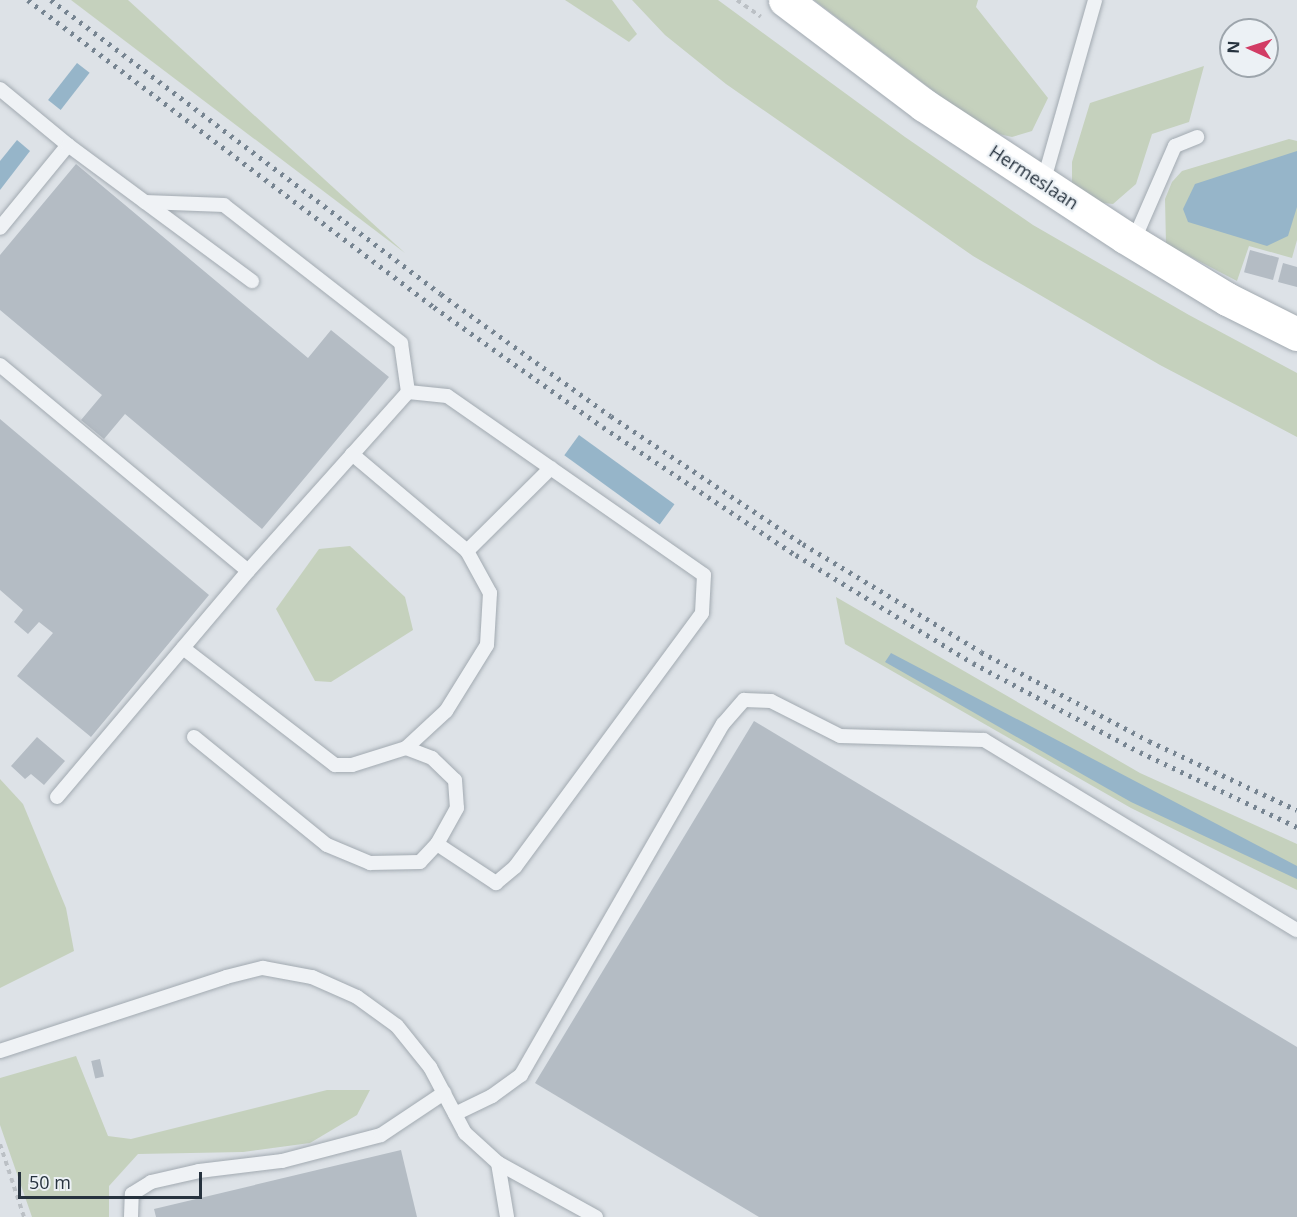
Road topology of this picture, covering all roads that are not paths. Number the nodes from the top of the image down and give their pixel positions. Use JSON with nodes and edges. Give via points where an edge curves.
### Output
{"nodes":[{"id":1,"x":785,"y":0,"type":"edge"},
{"id":2,"x":1095,"y":0,"type":"edge"},
{"id":3,"x":0,"y":88,"type":"edge"},
{"id":4,"x":1197,"y":137,"type":"dead end"},
{"id":5,"x":68,"y":145,"type":"junction"},
{"id":6,"x":1043,"y":183,"type":"junction"},
{"id":7,"x":145,"y":202,"type":"junction"},
{"id":8,"x":0,"y":228,"type":"edge"},
{"id":9,"x":1133,"y":242,"type":"junction"},
{"id":10,"x":252,"y":281,"type":"dead end"},
{"id":11,"x":1297,"y":334,"type":"edge"},
{"id":12,"x":0,"y":365,"type":"edge"},
{"id":13,"x":408,"y":392,"type":"junction"},
{"id":14,"x":352,"y":454,"type":"junction"},
{"id":15,"x":551,"y":468,"type":"junction"},
{"id":16,"x":467,"y":551,"type":"junction"},
{"id":17,"x":248,"y":571,"type":"junction"},
{"id":18,"x":183,"y":648,"type":"junction"},
{"id":19,"x":194,"y":737,"type":"dead end"},
{"id":20,"x":406,"y":748,"type":"junction"},
{"id":21,"x":57,"y":797,"type":"dead end"},
{"id":22,"x":436,"y":844,"type":"junction"},
{"id":23,"x":1297,"y":930,"type":"edge"},
{"id":24,"x":0,"y":1051,"type":"edge"},
{"id":25,"x":444,"y":1093,"type":"junction"},
{"id":26,"x":455,"y":1114,"type":"junction"},
{"id":27,"x":498,"y":1163,"type":"junction"},
{"id":28,"x":132,"y":1217,"type":"edge"},
{"id":29,"x":507,"y":1217,"type":"edge"},
{"id":30,"x":596,"y":1217,"type":"edge"}],
"edges":[{"from":1,"to":6,"type":"street","name":"Hermeslaan","via":[[924,105]]},
{"from":2,"to":6,"type":"lane"},
{"from":3,"to":5,"type":"lane"},
{"from":4,"to":9,"type":"lane","via":[[1175,146]]},
{"from":5,"to":7,"type":"lane"},
{"from":5,"to":8,"type":"lane"},
{"from":6,"to":9,"type":"street","name":"Hermeslaan"},
{"from":7,"to":10,"type":"lane"},
{"from":7,"to":13,"type":"lane","via":[[224,205],[401,343]]},
{"from":9,"to":11,"type":"street","name":"Hermeslaan","via":[[1227,299]]},
{"from":12,"to":17,"type":"lane"},
{"from":13,"to":14,"type":"lane"},
{"from":13,"to":15,"type":"lane","via":[[447,396]]},
{"from":14,"to":16,"type":"lane"},
{"from":14,"to":17,"type":"lane"},
{"from":15,"to":16,"type":"lane"},
{"from":15,"to":22,"type":"lane","via":[[704,575],[702,613],[515,867],[496,883]]},
{"from":16,"to":20,"type":"lane","via":[[490,593],[487,645],[446,711]]},
{"from":17,"to":18,"type":"lane"},
{"from":18,"to":20,"type":"lane","via":[[335,765],[352,765]]},
{"from":18,"to":21,"type":"lane"},
{"from":19,"to":22,"type":"lane","via":[[327,845],[370,863],[420,862]]},
{"from":20,"to":22,"type":"lane","via":[[432,758],[455,780],[457,808]]},
{"from":23,"to":26,"type":"lane","via":[[984,740],[840,736],[771,701],[744,700],[723,724],[521,1075],[492,1096]]},
{"from":24,"to":25,"type":"lane","via":[[263,968],[312,977],[357,997],[396,1026],[430,1067]]},
{"from":25,"to":26,"type":"lane"},
{"from":25,"to":28,"type":"lane","via":[[381,1135],[282,1161],[199,1171],[150,1182],[132,1194]]},
{"from":26,"to":27,"type":"lane","via":[[465,1133]]},
{"from":27,"to":29,"type":"lane"},
{"from":27,"to":30,"type":"lane"}]}
